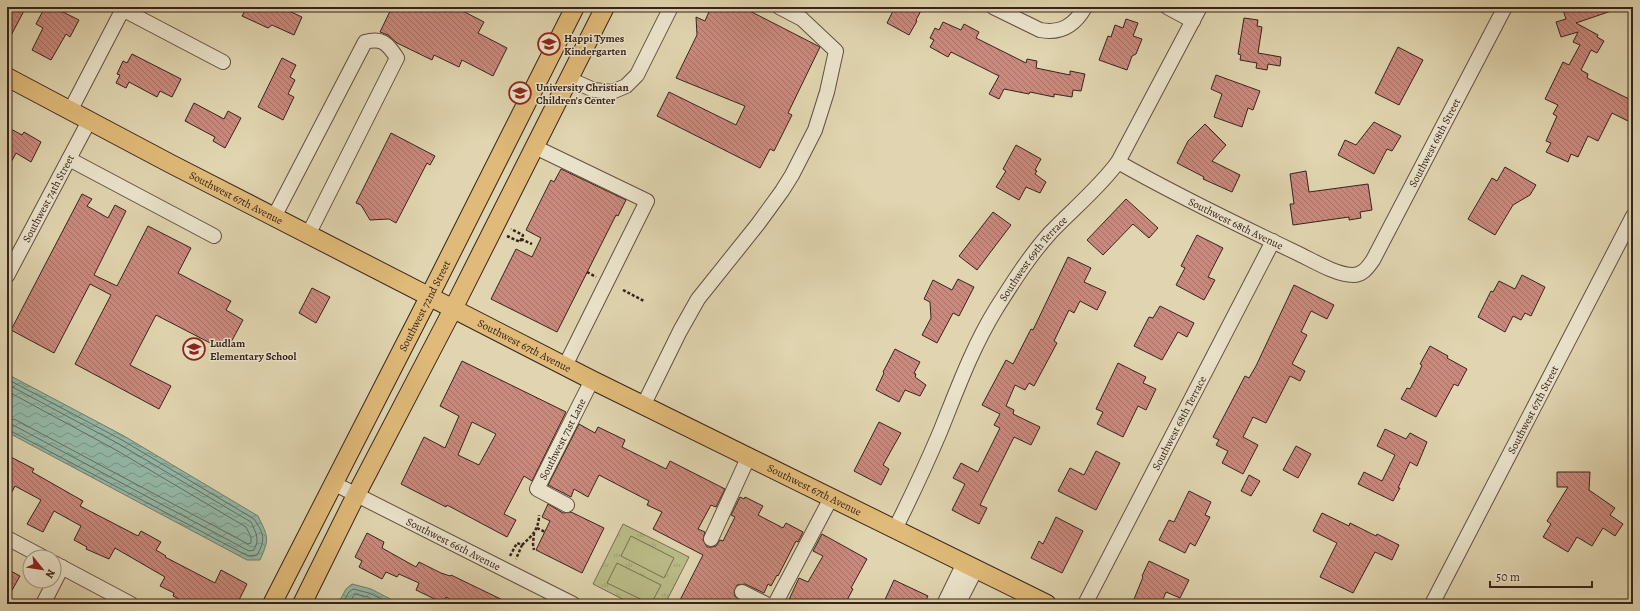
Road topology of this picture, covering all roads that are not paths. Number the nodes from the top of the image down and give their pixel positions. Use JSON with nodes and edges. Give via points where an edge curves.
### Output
{"nodes":[{"id":1,"x":575,"y":7,"type":"edge"},
{"id":2,"x":605,"y":7,"type":"edge"},
{"id":3,"x":671,"y":7,"type":"edge"},
{"id":4,"x":779,"y":7,"type":"edge"},
{"id":5,"x":993,"y":7,"type":"edge"},
{"id":6,"x":1085,"y":7,"type":"edge"},
{"id":7,"x":1167,"y":7,"type":"edge"},
{"id":8,"x":1200,"y":7,"type":"edge"},
{"id":9,"x":1504,"y":7,"type":"edge"},
{"id":10,"x":123,"y":8,"type":"edge"},
{"id":11,"x":1192,"y":21,"type":"junction"},
{"id":12,"x":223,"y":62,"type":"dead end"},
{"id":13,"x":7,"y":77,"type":"edge"},
{"id":14,"x":569,"y":79,"type":"junction"},
{"id":15,"x":70,"y":111,"type":"junction"},
{"id":16,"x":89,"y":121,"type":"junction"},
{"id":17,"x":535,"y":146,"type":"junction"},
{"id":18,"x":69,"y":159,"type":"junction"},
{"id":19,"x":1118,"y":162,"type":"junction"},
{"id":20,"x":1633,"y":216,"type":"edge"},
{"id":21,"x":274,"y":217,"type":"junction"},
{"id":22,"x":308,"y":235,"type":"junction"},
{"id":23,"x":214,"y":236,"type":"dead end"},
{"id":24,"x":1273,"y":242,"type":"junction"},
{"id":25,"x":1359,"y":275,"type":"joint"},
{"id":26,"x":7,"y":276,"type":"edge"},
{"id":27,"x":429,"y":297,"type":"junction"},
{"id":28,"x":453,"y":309,"type":"junction"},
{"id":29,"x":565,"y":366,"type":"junction"},
{"id":30,"x":592,"y":380,"type":"junction"},
{"id":31,"x":643,"y":406,"type":"junction"},
{"id":32,"x":748,"y":458,"type":"junction"},
{"id":33,"x":333,"y":483,"type":"junction"},
{"id":34,"x":356,"y":495,"type":"junction"},
{"id":35,"x":831,"y":498,"type":"junction"},
{"id":36,"x":567,"y":505,"type":"dead end"},
{"id":37,"x":895,"y":529,"type":"junction"},
{"id":38,"x":7,"y":538,"type":"edge"},
{"id":39,"x":711,"y":540,"type":"dead end"},
{"id":40,"x":28,"y":549,"type":"edge"},
{"id":41,"x":970,"y":566,"type":"junction"},
{"id":42,"x":62,"y":567,"type":"edge"},
{"id":43,"x":49,"y":589,"type":"edge"},
{"id":44,"x":742,"y":592,"type":"dead end"},
{"id":45,"x":43,"y":604,"type":"edge"},
{"id":46,"x":131,"y":604,"type":"edge"},
{"id":47,"x":272,"y":604,"type":"edge"},
{"id":48,"x":302,"y":604,"type":"edge"},
{"id":49,"x":574,"y":604,"type":"edge"},
{"id":50,"x":766,"y":604,"type":"edge"},
{"id":51,"x":775,"y":604,"type":"edge"},
{"id":52,"x":944,"y":604,"type":"edge"},
{"id":53,"x":958,"y":604,"type":"edge"},
{"id":54,"x":1047,"y":604,"type":"edge"},
{"id":55,"x":1085,"y":604,"type":"edge"},
{"id":56,"x":1432,"y":604,"type":"edge"}],
"edges":[{"from":1,"to":27,"type":"main road","name":"Southwest 72nd Street"},
{"from":2,"to":14,"type":"main road"},
{"from":3,"to":14,"type":"street","via":[[637,75],[626,86],[612,92],[594,90]]},
{"from":4,"to":31,"type":"street","via":[[802,19],[836,50],[815,130],[782,191],[695,304]]},
{"from":5,"to":6,"type":"street","via":[[1049,31],[1062,30],[1069,26]]},
{"from":7,"to":11,"type":"street"},
{"from":8,"to":11,"type":"street","name":"Southwest 69th Terrace"},
{"from":9,"to":25,"type":"street","name":"Southwest 68th Street","via":[[1373,260]]},
{"from":10,"to":12,"type":"street"},
{"from":10,"to":15,"type":"street"},
{"from":11,"to":19,"type":"street","name":"Southwest 69th Terrace"},
{"from":13,"to":15,"type":"main road","name":"Southwest 67th Avenue"},
{"from":14,"to":17,"type":"main road"},
{"from":15,"to":16,"type":"main road","name":"Southwest 67th Avenue"},
{"from":16,"to":18,"type":"street","name":"Southwest 74th Street"},
{"from":16,"to":21,"type":"main road","name":"Southwest 67th Avenue"},
{"from":17,"to":28,"type":"main road"},
{"from":17,"to":29,"type":"street","via":[[647,201]]},
{"from":18,"to":23,"type":"street"},
{"from":18,"to":26,"type":"street","name":"Southwest 74th Street"},
{"from":19,"to":24,"type":"street","name":"Southwest 68th Avenue"},
{"from":19,"to":37,"type":"street","name":"Southwest 69th Terrace","via":[[1037,249],[996,310],[972,353],[932,450]]},
{"from":20,"to":56,"type":"street","name":"Southwest 67th Street"},
{"from":21,"to":22,"type":"main road","name":"Southwest 67th Avenue"},
{"from":21,"to":22,"type":"street","via":[[365,42],[374,39],[389,46],[397,58]]},
{"from":22,"to":27,"type":"main road","name":"Southwest 67th Avenue"},
{"from":24,"to":25,"type":"street","name":"Southwest 68th Avenue","via":[[1339,273]]},
{"from":24,"to":55,"type":"street","name":"Southwest 68th Terrace"},
{"from":27,"to":28,"type":"main road","name":"Southwest 67th Avenue"},
{"from":27,"to":33,"type":"main road","name":"Southwest 72nd Street"},
{"from":28,"to":29,"type":"main road","name":"Southwest 67th Avenue"},
{"from":28,"to":34,"type":"main road"},
{"from":29,"to":30,"type":"main road","name":"Southwest 67th Avenue"},
{"from":30,"to":31,"type":"main road","name":"Southwest 67th Avenue"},
{"from":30,"to":36,"type":"street","name":"Southwest 71st Lane","via":[[537,489]]},
{"from":31,"to":32,"type":"main road","name":"Southwest 67th Avenue"},
{"from":32,"to":35,"type":"main road","name":"Southwest 67th Avenue"},
{"from":32,"to":39,"type":"street"},
{"from":33,"to":34,"type":"street","name":"Southwest 66th Avenue"},
{"from":33,"to":47,"type":"main road","name":"Southwest 72nd Street"},
{"from":34,"to":48,"type":"main road"},
{"from":34,"to":49,"type":"street","name":"Southwest 66th Avenue"},
{"from":35,"to":37,"type":"main road","name":"Southwest 67th Avenue"},
{"from":35,"to":51,"type":"street"},
{"from":37,"to":41,"type":"main road","name":"Southwest 67th Avenue"},
{"from":38,"to":40,"type":"street"},
{"from":41,"to":52,"type":"street"},
{"from":41,"to":53,"type":"street"},
{"from":41,"to":54,"type":"main road","name":"Southwest 67th Avenue"},
{"from":42,"to":46,"type":"street"},
{"from":43,"to":45,"type":"street"},
{"from":44,"to":50,"type":"street"}]}
